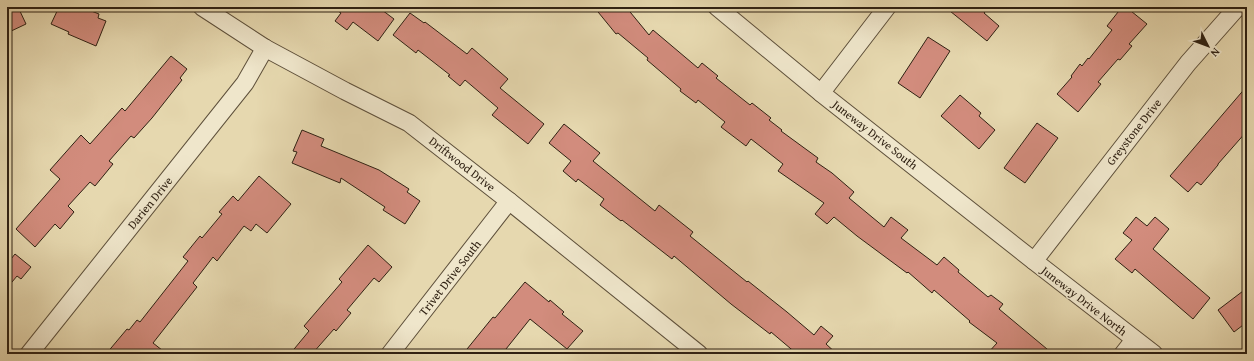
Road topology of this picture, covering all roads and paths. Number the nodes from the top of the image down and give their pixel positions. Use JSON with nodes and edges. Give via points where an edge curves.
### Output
{"nodes":[{"id":1,"x":202,"y":7,"type":"edge"},
{"id":2,"x":717,"y":7,"type":"edge"},
{"id":3,"x":887,"y":7,"type":"edge"},
{"id":4,"x":1238,"y":7,"type":"edge"},
{"id":5,"x":265,"y":48,"type":"junction"},
{"id":6,"x":821,"y":92,"type":"junction"},
{"id":7,"x":509,"y":201,"type":"junction"},
{"id":8,"x":1034,"y":261,"type":"junction"},
{"id":9,"x":1134,"y":340,"type":"junction"},
{"id":10,"x":29,"y":354,"type":"edge"},
{"id":11,"x":390,"y":354,"type":"edge"},
{"id":12,"x":699,"y":354,"type":"edge"},
{"id":13,"x":1124,"y":354,"type":"edge"},
{"id":14,"x":1154,"y":354,"type":"edge"}],
"edges":[{"from":1,"to":5,"type":"street","name":"Driftwood Drive"},
{"from":2,"to":6,"type":"street","name":"Juneway Drive South"},
{"from":3,"to":6,"type":"street"},
{"from":4,"to":8,"type":"street","name":"Greystone Drive","via":[[1188,62]]},
{"from":5,"to":7,"type":"street","name":"Driftwood Drive","via":[[409,124]]},
{"from":5,"to":10,"type":"street","name":"Darien Drive","via":[[245,83]]},
{"from":6,"to":8,"type":"street","name":"Juneway Drive South"},
{"from":7,"to":11,"type":"street","name":"Trivet Drive South"},
{"from":7,"to":12,"type":"street","name":"Driftwood Drive"},
{"from":8,"to":9,"type":"street","name":"Juneway Drive North"},
{"from":9,"to":13,"type":"street"},
{"from":9,"to":14,"type":"street","name":"Juneway Drive North"}]}
